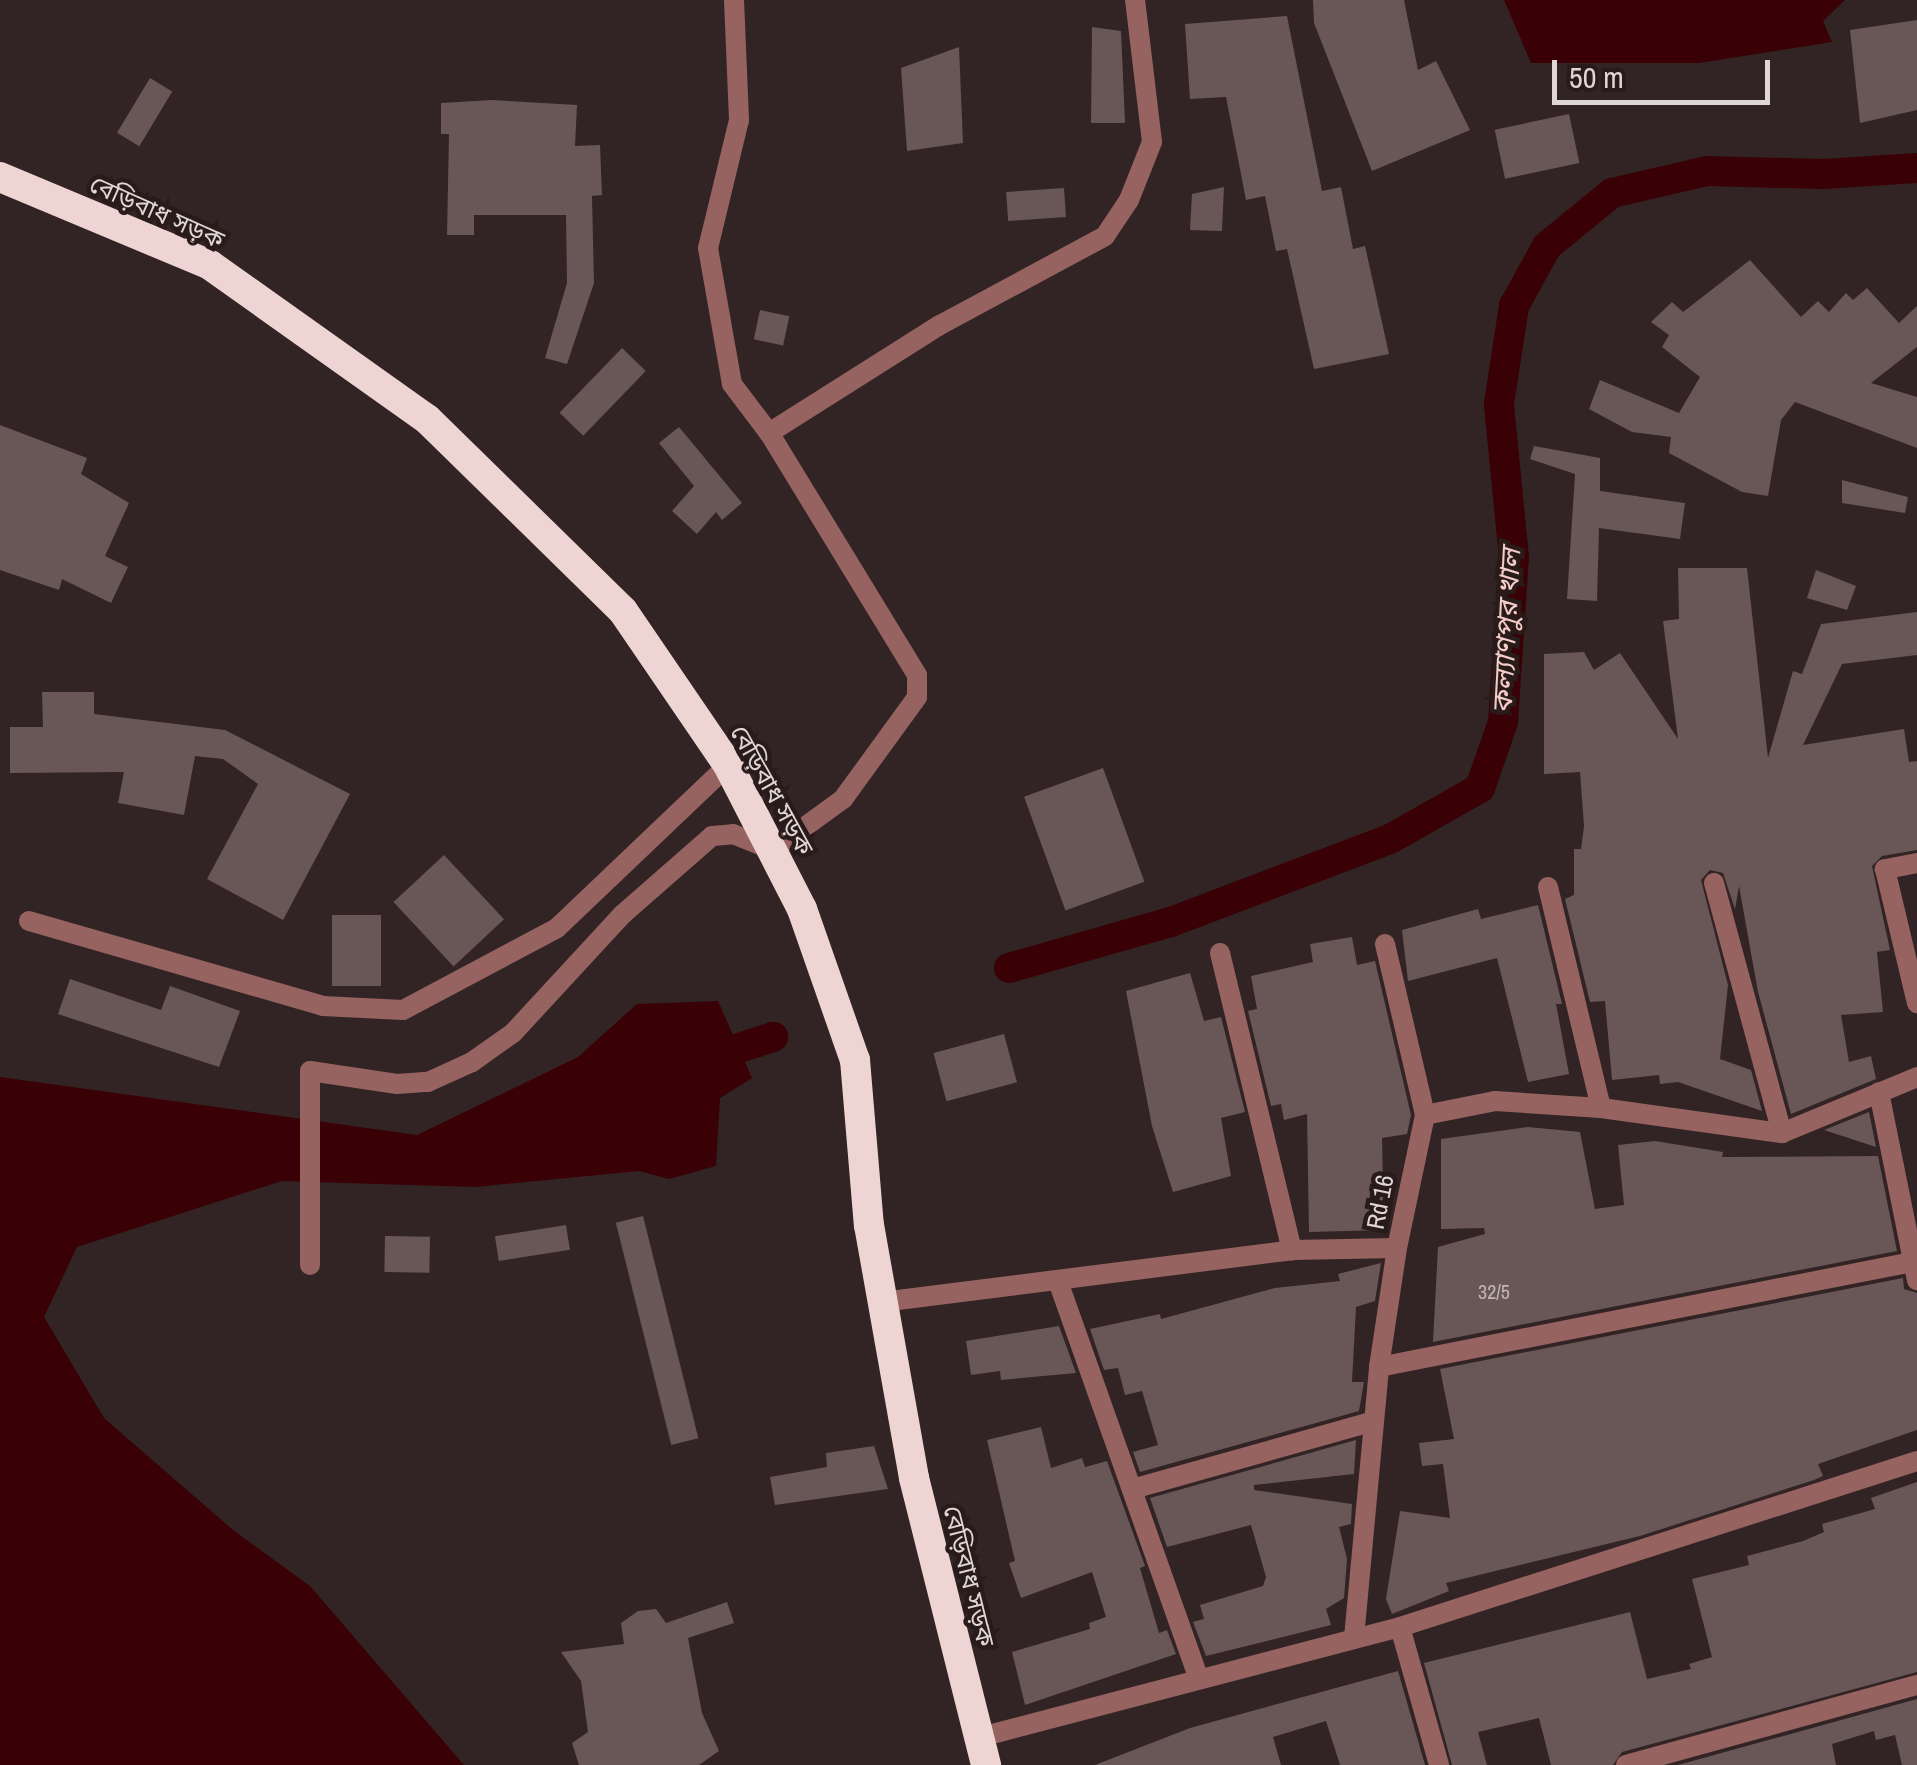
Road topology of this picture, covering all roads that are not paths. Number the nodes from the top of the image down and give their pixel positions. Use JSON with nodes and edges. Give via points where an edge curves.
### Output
{"nodes":[{"id":1,"x":734,"y":0,"type":"edge"},
{"id":2,"x":1136,"y":0,"type":"edge"},
{"id":3,"x":0,"y":177,"type":"edge"},
{"id":4,"x":769,"y":433,"type":"junction"},
{"id":5,"x":728,"y":765,"type":"junction"},
{"id":6,"x":773,"y":850,"type":"junction"},
{"id":7,"x":1917,"y":863,"type":"edge"},
{"id":8,"x":1714,"y":883,"type":"dead end"},
{"id":9,"x":1548,"y":888,"type":"dead end"},
{"id":10,"x":29,"y":921,"type":"dead end"},
{"id":11,"x":1385,"y":944,"type":"dead end"},
{"id":12,"x":1220,"y":952,"type":"dead end"},
{"id":13,"x":1917,"y":1003,"type":"edge"},
{"id":14,"x":1917,"y":1077,"type":"edge"},
{"id":15,"x":1880,"y":1092,"type":"junction"},
{"id":16,"x":1601,"y":1108,"type":"junction"},
{"id":17,"x":1426,"y":1116,"type":"junction"},
{"id":18,"x":1782,"y":1133,"type":"junction"},
{"id":19,"x":1397,"y":1248,"type":"junction"},
{"id":20,"x":1292,"y":1250,"type":"junction"},
{"id":21,"x":310,"y":1265,"type":"dead end"},
{"id":22,"x":1914,"y":1271,"type":"edge"},
{"id":23,"x":1059,"y":1284,"type":"junction"},
{"id":24,"x":882,"y":1302,"type":"junction"},
{"id":25,"x":1379,"y":1367,"type":"junction"},
{"id":26,"x":1374,"y":1421,"type":"junction"},
{"id":27,"x":1917,"y":1461,"type":"edge"},
{"id":28,"x":1136,"y":1488,"type":"junction"},
{"id":29,"x":1400,"y":1626,"type":"junction"},
{"id":30,"x":1354,"y":1638,"type":"junction"},
{"id":31,"x":1198,"y":1676,"type":"junction"},
{"id":32,"x":1917,"y":1686,"type":"edge"},
{"id":33,"x":982,"y":1751,"type":"edge"},
{"id":34,"x":1439,"y":1765,"type":"edge"},
{"id":35,"x":1626,"y":1765,"type":"edge"}],
"edges":[{"from":1,"to":4,"type":"street","via":[[739,120],[708,248],[732,384]]},
{"from":2,"to":4,"type":"street","via":[[1152,142],[1129,200],[1105,236],[940,325]]},
{"from":3,"to":5,"type":"highway","name":"বেড়িবাধ সড়ক","via":[[210,265],[427,419],[622,611]]},
{"from":4,"to":6,"type":"street","via":[[920,685],[844,799]]},
{"from":5,"to":6,"type":"highway","name":"বেড়িবাধ সড়ক"},
{"from":5,"to":10,"type":"street","via":[[557,928],[403,1010],[323,1006]]},
{"from":6,"to":21,"type":"street","via":[[733,834],[712,836],[623,914],[513,1032],[472,1062],[428,1082],[397,1084],[310,1071]]},
{"from":6,"to":24,"type":"highway","name":"বেড়িবাধ সড়ক","via":[[802,909],[855,1060]]},
{"from":7,"to":13,"type":"street","via":[[1885,869]]},
{"from":8,"to":18,"type":"street"},
{"from":9,"to":16,"type":"street"},
{"from":11,"to":17,"type":"street"},
{"from":12,"to":20,"type":"street"},
{"from":14,"to":15,"type":"street"},
{"from":15,"to":18,"type":"street"},
{"from":15,"to":22,"type":"street"},
{"from":16,"to":17,"type":"street","via":[[1496,1101]]},
{"from":16,"to":18,"type":"street"},
{"from":17,"to":19,"type":"street","name":"Rd 16"},
{"from":19,"to":20,"type":"street","name":"Rd 16"},
{"from":19,"to":25,"type":"street"},
{"from":20,"to":23,"type":"street","name":"Rd 16"},
{"from":22,"to":25,"type":"street"},
{"from":23,"to":24,"type":"street","name":"Rd 16"},
{"from":23,"to":28,"type":"street"},
{"from":24,"to":33,"type":"highway","name":"বেড়িবাধ সড়ক","via":[[914,1478]]},
{"from":25,"to":26,"type":"street"},
{"from":26,"to":28,"type":"street"},
{"from":26,"to":30,"type":"street"},
{"from":27,"to":29,"type":"street"},
{"from":28,"to":31,"type":"street"},
{"from":29,"to":30,"type":"street"},
{"from":29,"to":34,"type":"street"},
{"from":30,"to":31,"type":"street"},
{"from":31,"to":33,"type":"street"},
{"from":32,"to":35,"type":"street"}]}
